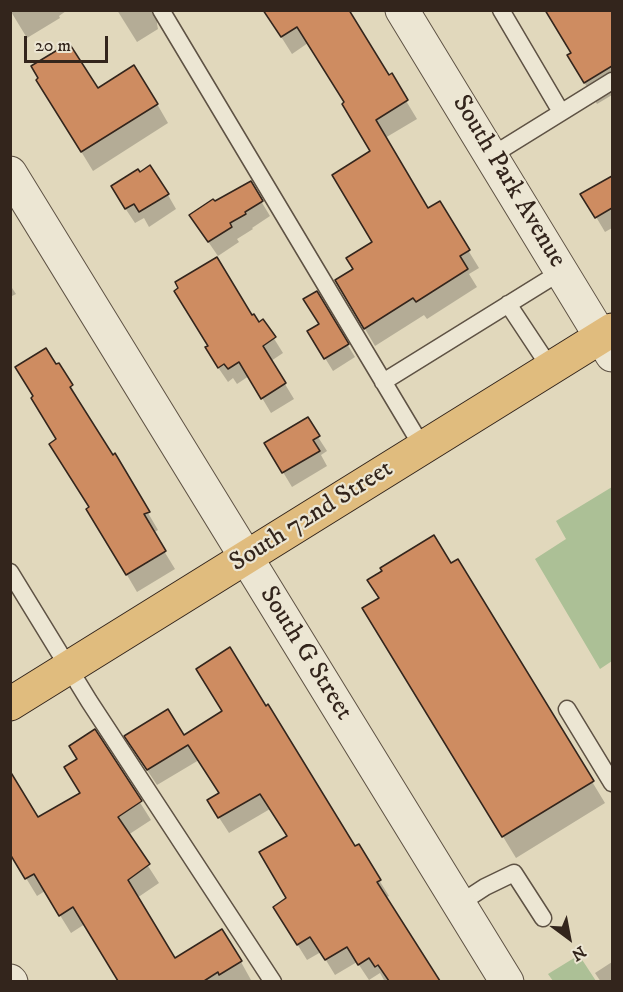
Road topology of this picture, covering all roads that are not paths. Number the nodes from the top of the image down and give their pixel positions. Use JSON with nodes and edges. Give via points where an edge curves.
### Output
{"nodes":[{"id":1,"x":161,"y":10,"type":"edge"},
{"id":2,"x":402,"y":10,"type":"edge"},
{"id":3,"x":501,"y":10,"type":"edge"},
{"id":4,"x":612,"y":81,"type":"edge"},
{"id":5,"x":561,"y":112,"type":"junction"},
{"id":6,"x":491,"y":156,"type":"junction"},
{"id":7,"x":10,"y":173,"type":"edge"},
{"id":8,"x":562,"y":271,"type":"junction"},
{"id":9,"x":508,"y":304,"type":"junction"},
{"id":10,"x":609,"y":340,"type":"edge"},
{"id":11,"x":550,"y":369,"type":"junction"},
{"id":12,"x":382,"y":382,"type":"junction"},
{"id":13,"x":423,"y":448,"type":"junction"},
{"id":14,"x":246,"y":558,"type":"junction"},
{"id":15,"x":10,"y":572,"type":"edge"},
{"id":16,"x":69,"y":668,"type":"junction"},
{"id":17,"x":10,"y":704,"type":"edge"},
{"id":18,"x":567,"y":709,"type":"dead end"},
{"id":19,"x":612,"y":783,"type":"edge"},
{"id":20,"x":459,"y":904,"type":"junction"},
{"id":21,"x":543,"y":918,"type":"dead end"},
{"id":22,"x":273,"y":981,"type":"edge"},
{"id":23,"x":507,"y":981,"type":"edge"}],
"edges":[{"from":1,"to":12,"type":"lane"},
{"from":2,"to":6,"type":"street","name":"South Park Avenue"},
{"from":3,"to":5,"type":"lane"},
{"from":4,"to":5,"type":"lane"},
{"from":5,"to":6,"type":"lane"},
{"from":6,"to":8,"type":"street","name":"South Park Avenue"},
{"from":7,"to":14,"type":"street","name":"South G Street"},
{"from":8,"to":9,"type":"lane"},
{"from":8,"to":10,"type":"street","name":"South Park Avenue"},
{"from":9,"to":11,"type":"lane"},
{"from":9,"to":12,"type":"lane"},
{"from":10,"to":11,"type":"main road","name":"South 72nd Street"},
{"from":11,"to":13,"type":"main road","name":"South 72nd Street"},
{"from":12,"to":13,"type":"lane"},
{"from":13,"to":14,"type":"main road","name":"South 72nd Street"},
{"from":14,"to":16,"type":"main road","name":"South 72nd Street"},
{"from":14,"to":20,"type":"street","name":"South G Street"},
{"from":15,"to":16,"type":"lane"},
{"from":16,"to":17,"type":"main road","name":"South 72nd Street"},
{"from":16,"to":22,"type":"lane"},
{"from":18,"to":19,"type":"lane"},
{"from":20,"to":21,"type":"lane","via":[[514,873]]},
{"from":20,"to":23,"type":"street","name":"South G Street"}]}
